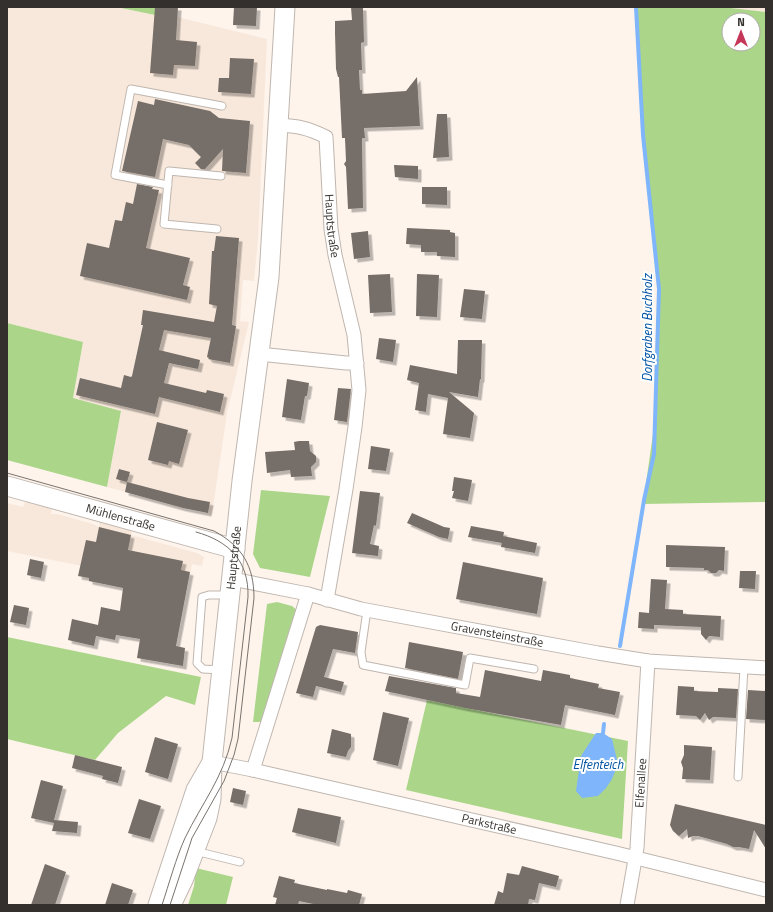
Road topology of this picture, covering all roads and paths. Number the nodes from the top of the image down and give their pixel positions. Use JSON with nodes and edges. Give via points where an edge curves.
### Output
{"nodes":[{"id":1,"x":285,"y":7,"type":"edge"},
{"id":2,"x":222,"y":106,"type":"dead end"},
{"id":3,"x":278,"y":125,"type":"junction"},
{"id":4,"x":221,"y":176,"type":"dead end"},
{"id":5,"x":168,"y":185,"type":"junction"},
{"id":6,"x":217,"y":229,"type":"dead end"},
{"id":7,"x":258,"y":354,"type":"junction"},
{"id":8,"x":357,"y":363,"type":"junction"},
{"id":9,"x":7,"y":486,"type":"edge"},
{"id":10,"x":235,"y":549,"type":"junction"},
{"id":11,"x":231,"y":587,"type":"junction"},
{"id":12,"x":308,"y":594,"type":"junction"},
{"id":13,"x":327,"y":600,"type":"junction"},
{"id":14,"x":367,"y":610,"type":"junction"},
{"id":15,"x":648,"y":661,"type":"junction"},
{"id":16,"x":744,"y":667,"type":"junction"},
{"id":17,"x":766,"y":668,"type":"edge"},
{"id":18,"x":534,"y":669,"type":"dead end"},
{"id":19,"x":222,"y":670,"type":"junction"},
{"id":20,"x":212,"y":762,"type":"junction"},
{"id":21,"x":253,"y":770,"type":"junction"},
{"id":22,"x":738,"y":777,"type":"dead end"},
{"id":23,"x":194,"y":851,"type":"junction"},
{"id":24,"x":636,"y":858,"type":"junction"},
{"id":25,"x":240,"y":862,"type":"dead end"},
{"id":26,"x":766,"y":890,"type":"edge"},
{"id":27,"x":158,"y":905,"type":"edge"},
{"id":28,"x":171,"y":905,"type":"edge"},
{"id":29,"x":627,"y":905,"type":"edge"}],
"edges":[{"from":1,"to":3,"type":"main road","name":"Hauptstraße"},
{"from":2,"to":5,"type":"lane","via":[[131,89],[115,176]]},
{"from":3,"to":7,"type":"main road","name":"Hauptstraße","via":[[270,262]]},
{"from":3,"to":8,"type":"street","name":"Hauptstraße","via":[[312,130],[326,137],[331,229],[353,331]]},
{"from":4,"to":5,"type":"lane","via":[[169,171]]},
{"from":5,"to":6,"type":"lane","via":[[164,224]]},
{"from":7,"to":8,"type":"street"},
{"from":7,"to":10,"type":"main road","name":"Hauptstraße"},
{"from":8,"to":13,"type":"street","name":"Hauptstraße","via":[[359,390],[355,427]]},
{"from":9,"to":10,"type":"main road","name":"Mühlenstraße"},
{"from":10,"to":11,"type":"main road","name":"Hauptstraße"},
{"from":11,"to":12,"type":"street","name":"Gravensteinstraße"},
{"from":11,"to":19,"type":"main road","name":"Hauptstraße"},
{"from":11,"to":19,"type":"lane","via":[[202,597],[197,663],[203,669]]},
{"from":12,"to":13,"type":"street","name":"Gravensteinstraße"},
{"from":12,"to":21,"type":"street"},
{"from":13,"to":14,"type":"street","name":"Gravensteinstraße"},
{"from":14,"to":15,"type":"street","name":"Gravensteinstraße"},
{"from":14,"to":18,"type":"lane","via":[[361,652],[363,665],[465,685],[470,658]]},
{"from":15,"to":16,"type":"street","name":"Gravensteinstraße"},
{"from":15,"to":24,"type":"street","name":"Elfenallee"},
{"from":16,"to":17,"type":"street","name":"Gravensteinstraße"},
{"from":16,"to":22,"type":"lane"},
{"from":19,"to":20,"type":"main road","name":"Hauptstraße"},
{"from":20,"to":21,"type":"street","name":"Parkstraße"},
{"from":20,"to":23,"type":"main road","name":"Hauptstraße","via":[[211,799],[207,818]]},
{"from":20,"to":27,"type":"main road","name":"Hauptstraße","via":[[196,790]]},
{"from":21,"to":24,"type":"street","name":"Parkstraße"},
{"from":23,"to":25,"type":"lane"},
{"from":23,"to":28,"type":"main road","name":"Hauptstraße"},
{"from":24,"to":26,"type":"street","name":"Parkstraße"},
{"from":24,"to":29,"type":"street","name":"Elfenallee"}]}
